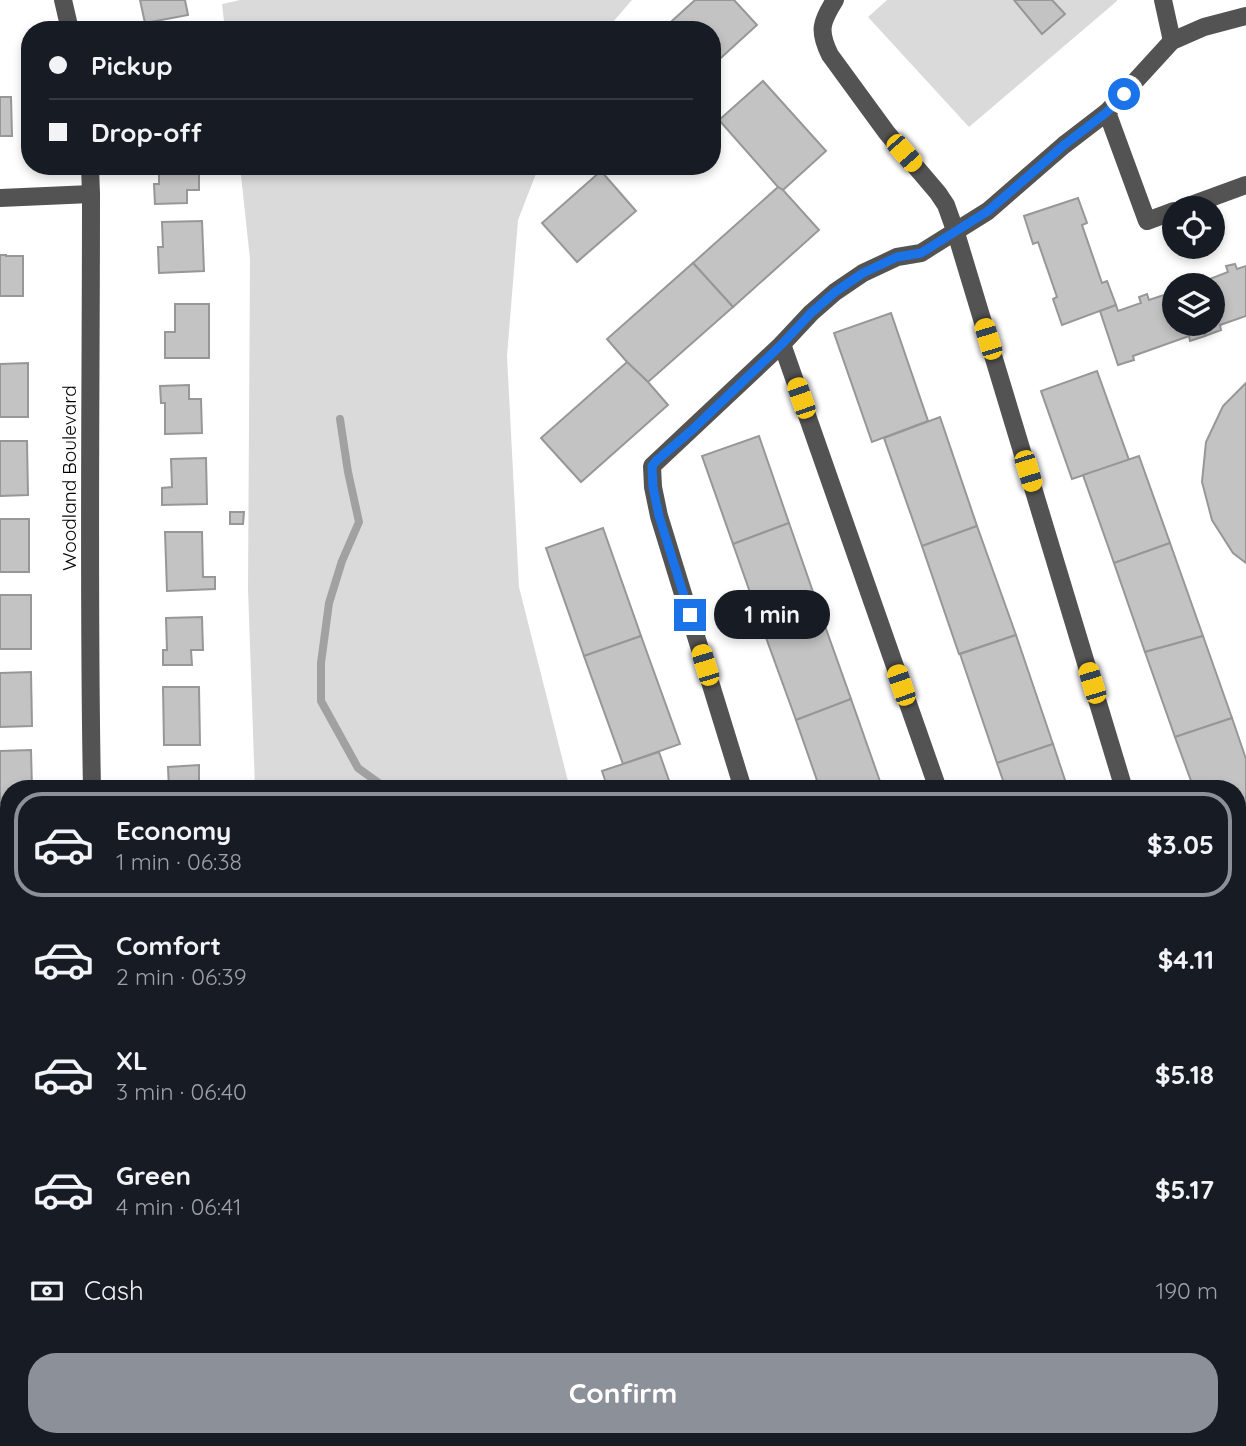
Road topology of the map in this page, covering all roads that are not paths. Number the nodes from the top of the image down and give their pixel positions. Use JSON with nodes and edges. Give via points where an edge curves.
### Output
{"nodes":[{"id":1,"x":63,"y":0,"type":"edge"},
{"id":2,"x":835,"y":0,"type":"edge"},
{"id":3,"x":1163,"y":0,"type":"edge"},
{"id":4,"x":1246,"y":16,"type":"edge"},
{"id":5,"x":68,"y":21,"type":"edge"},
{"id":6,"x":1172,"y":41,"type":"junction"},
{"id":7,"x":1107,"y":112,"type":"junction"},
{"id":8,"x":90,"y":175,"type":"edge"},
{"id":9,"x":1246,"y":185,"type":"edge"},
{"id":10,"x":91,"y":194,"type":"junction"},
{"id":11,"x":1216,"y":196,"type":"edge"},
{"id":12,"x":0,"y":198,"type":"edge"},
{"id":13,"x":1162,"y":215,"type":"edge"},
{"id":14,"x":956,"y":233,"type":"junction"},
{"id":15,"x":782,"y":344,"type":"junction"},
{"id":16,"x":92,"y":780,"type":"edge"},
{"id":17,"x":740,"y":780,"type":"edge"},
{"id":18,"x":935,"y":780,"type":"edge"},
{"id":19,"x":1121,"y":780,"type":"edge"}],
"edges":[{"from":1,"to":5,"type":"street"},
{"from":2,"to":14,"type":"street","via":[[822,27],[830,55],[938,193]]},
{"from":3,"to":6,"type":"street"},
{"from":4,"to":6,"type":"street"},
{"from":6,"to":7,"type":"street"},
{"from":7,"to":13,"type":"street","via":[[1147,221]]},
{"from":7,"to":14,"type":"street"},
{"from":8,"to":10,"type":"street","name":"Woodland Boulevard"},
{"from":9,"to":11,"type":"street"},
{"from":10,"to":12,"type":"street"},
{"from":10,"to":16,"type":"street","name":"Woodland Boulevard"},
{"from":14,"to":15,"type":"street","via":[[921,253],[897,257],[863,273],[811,313]]},
{"from":14,"to":19,"type":"street"},
{"from":15,"to":17,"type":"street","via":[[652,466],[659,516]]},
{"from":15,"to":18,"type":"street"}]}
